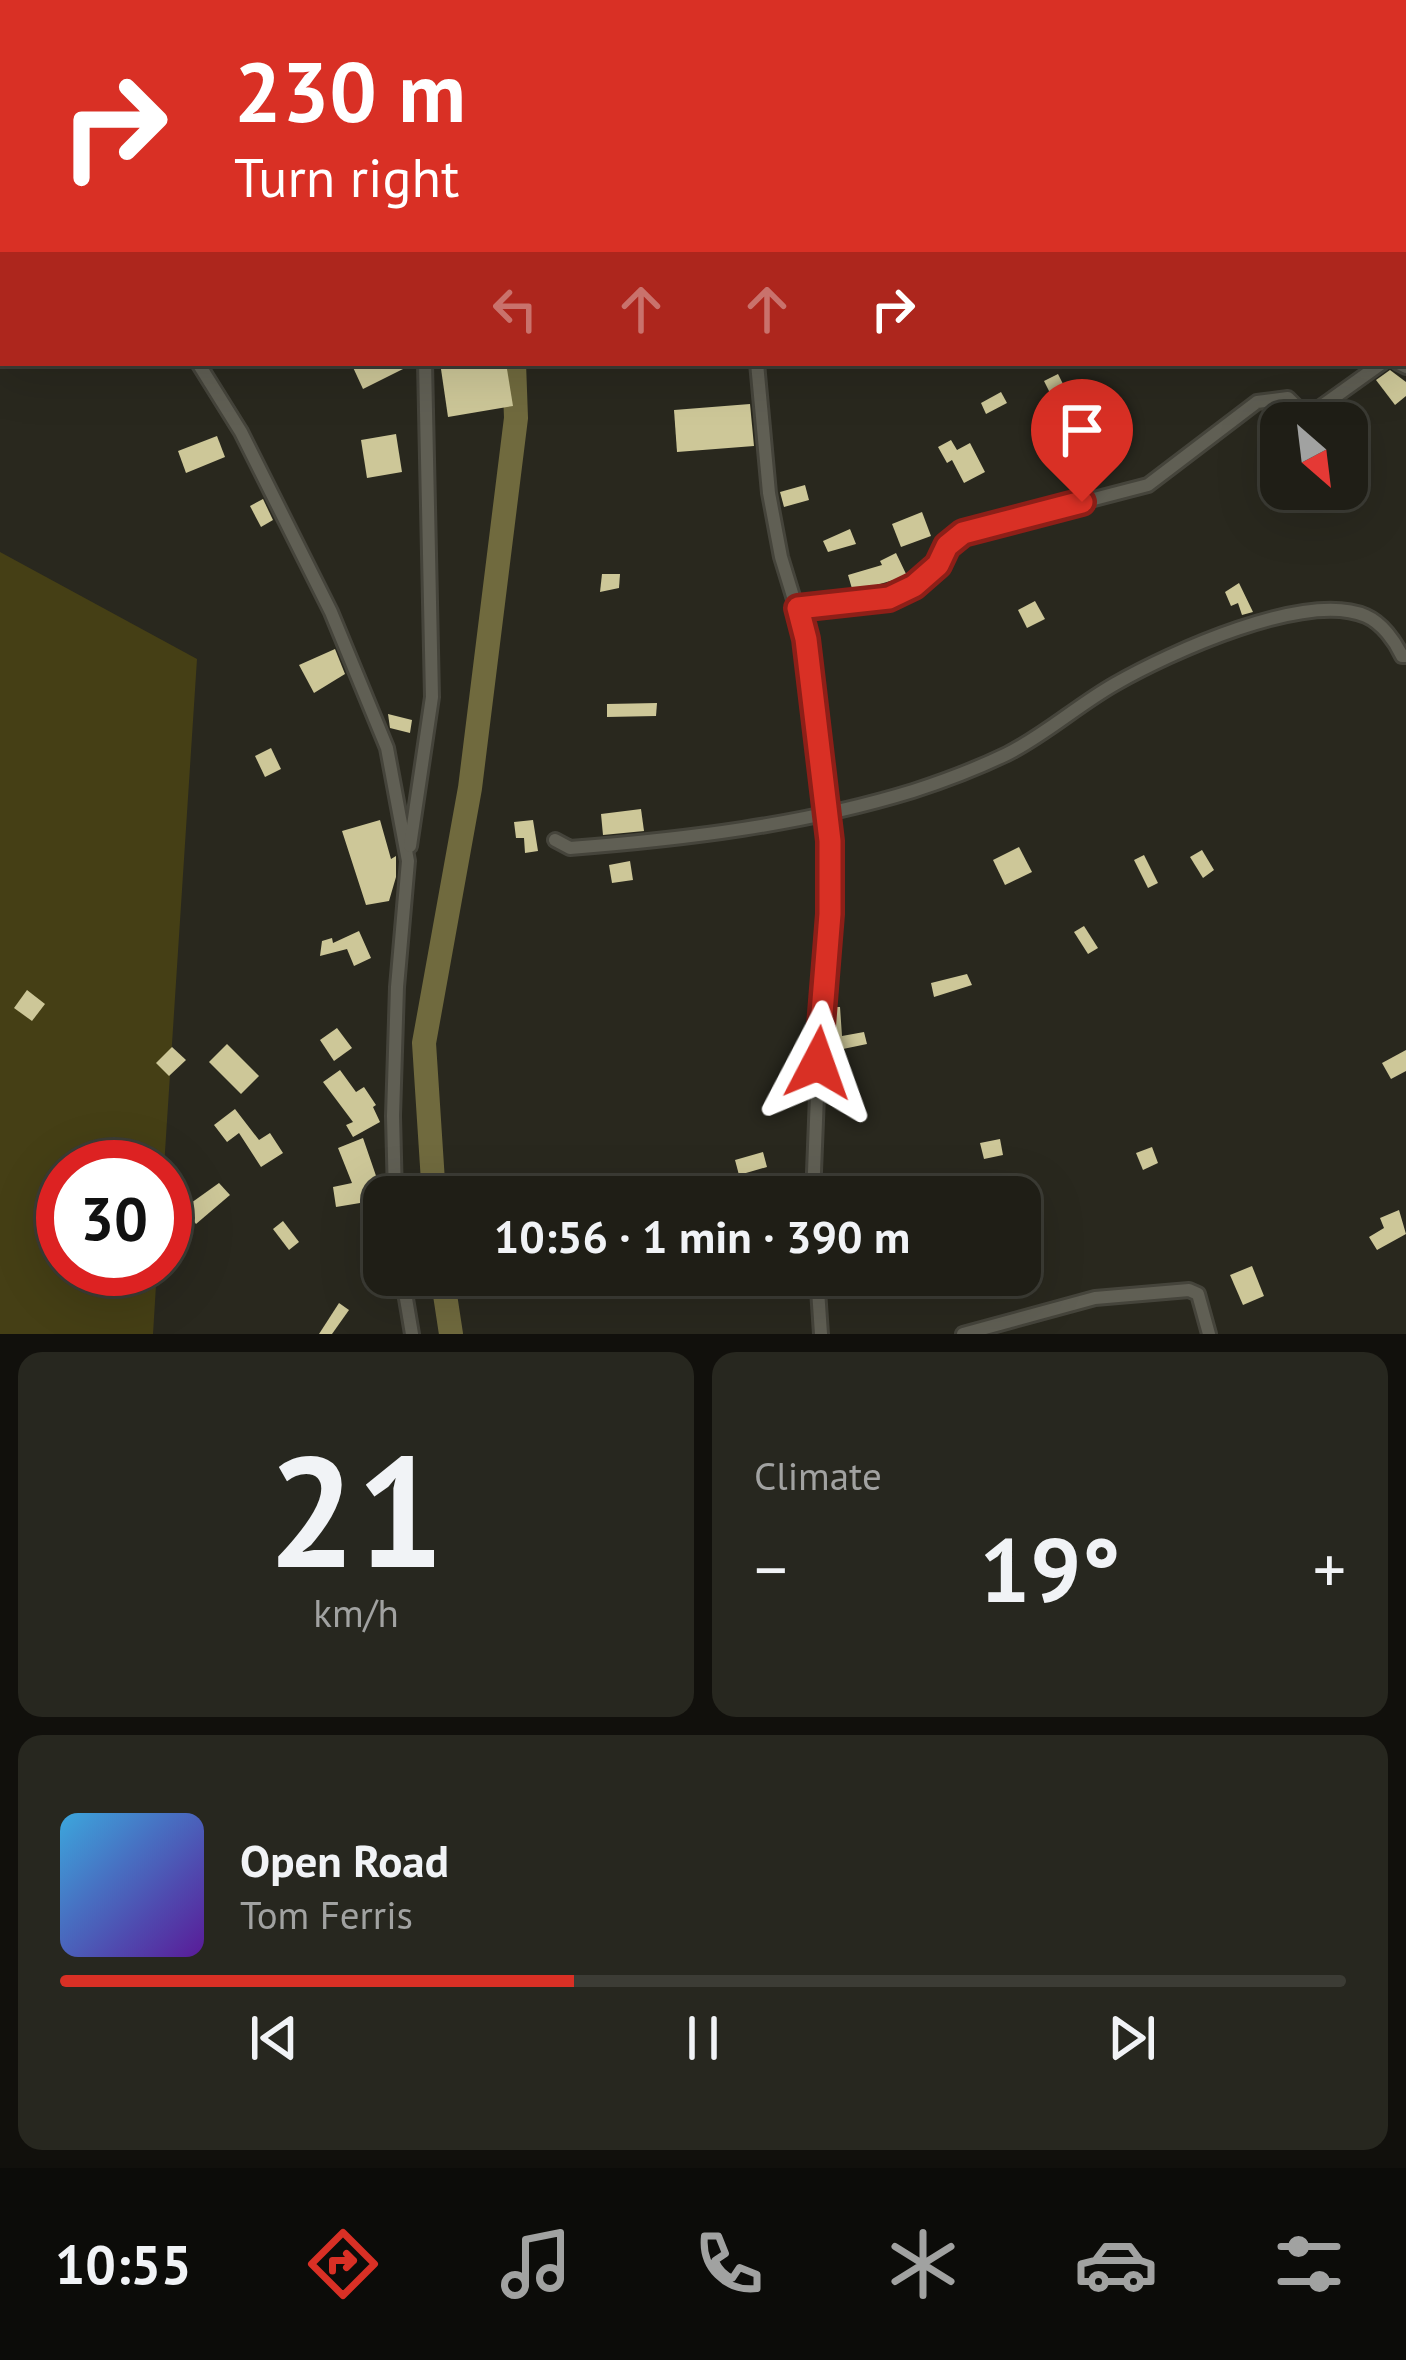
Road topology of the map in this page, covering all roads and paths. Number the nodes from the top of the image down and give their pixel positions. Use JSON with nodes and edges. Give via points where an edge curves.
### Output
{"nodes":[{"id":1,"x":200,"y":366,"type":"edge"},
{"id":2,"x":425,"y":366,"type":"edge"},
{"id":3,"x":757,"y":366,"type":"edge"},
{"id":4,"x":1378,"y":366,"type":"edge"},
{"id":5,"x":798,"y":608,"type":"junction"},
{"id":6,"x":1406,"y":656,"type":"edge"},
{"id":7,"x":827,"y":815,"type":"junction"},
{"id":8,"x":555,"y":840,"type":"dead end"},
{"id":9,"x":408,"y":861,"type":"junction"},
{"id":10,"x":395,"y":1176,"type":"edge"},
{"id":11,"x":814,"y":1176,"type":"edge"},
{"id":12,"x":406,"y":1296,"type":"edge"},
{"id":13,"x":818,"y":1296,"type":"edge"},
{"id":14,"x":412,"y":1334,"type":"edge"},
{"id":15,"x":821,"y":1334,"type":"edge"},
{"id":16,"x":963,"y":1334,"type":"edge"},
{"id":17,"x":1209,"y":1334,"type":"edge"}],
"edges":[{"from":1,"to":9,"type":"street","via":[[331,612],[387,748]]},
{"from":2,"to":9,"type":"street","via":[[432,697]]},
{"from":3,"to":5,"type":"street","via":[[769,493]]},
{"from":4,"to":5,"type":"street","via":[[1316,411],[1302,412],[1288,398],[1256,402],[1148,485],[963,533],[938,565],[889,598]]},
{"from":5,"to":7,"type":"street"},
{"from":6,"to":7,"type":"street","via":[[1359,614],[1305,612],[1232,630],[1114,685],[1007,754]]},
{"from":7,"to":8,"type":"street","via":[[633,843],[570,848]]},
{"from":7,"to":11,"type":"street","via":[[830,914]]},
{"from":9,"to":10,"type":"street"},
{"from":12,"to":14,"type":"street"},
{"from":13,"to":15,"type":"street"},
{"from":16,"to":17,"type":"street","via":[[1095,1298],[1189,1290],[1198,1294]]}]}
